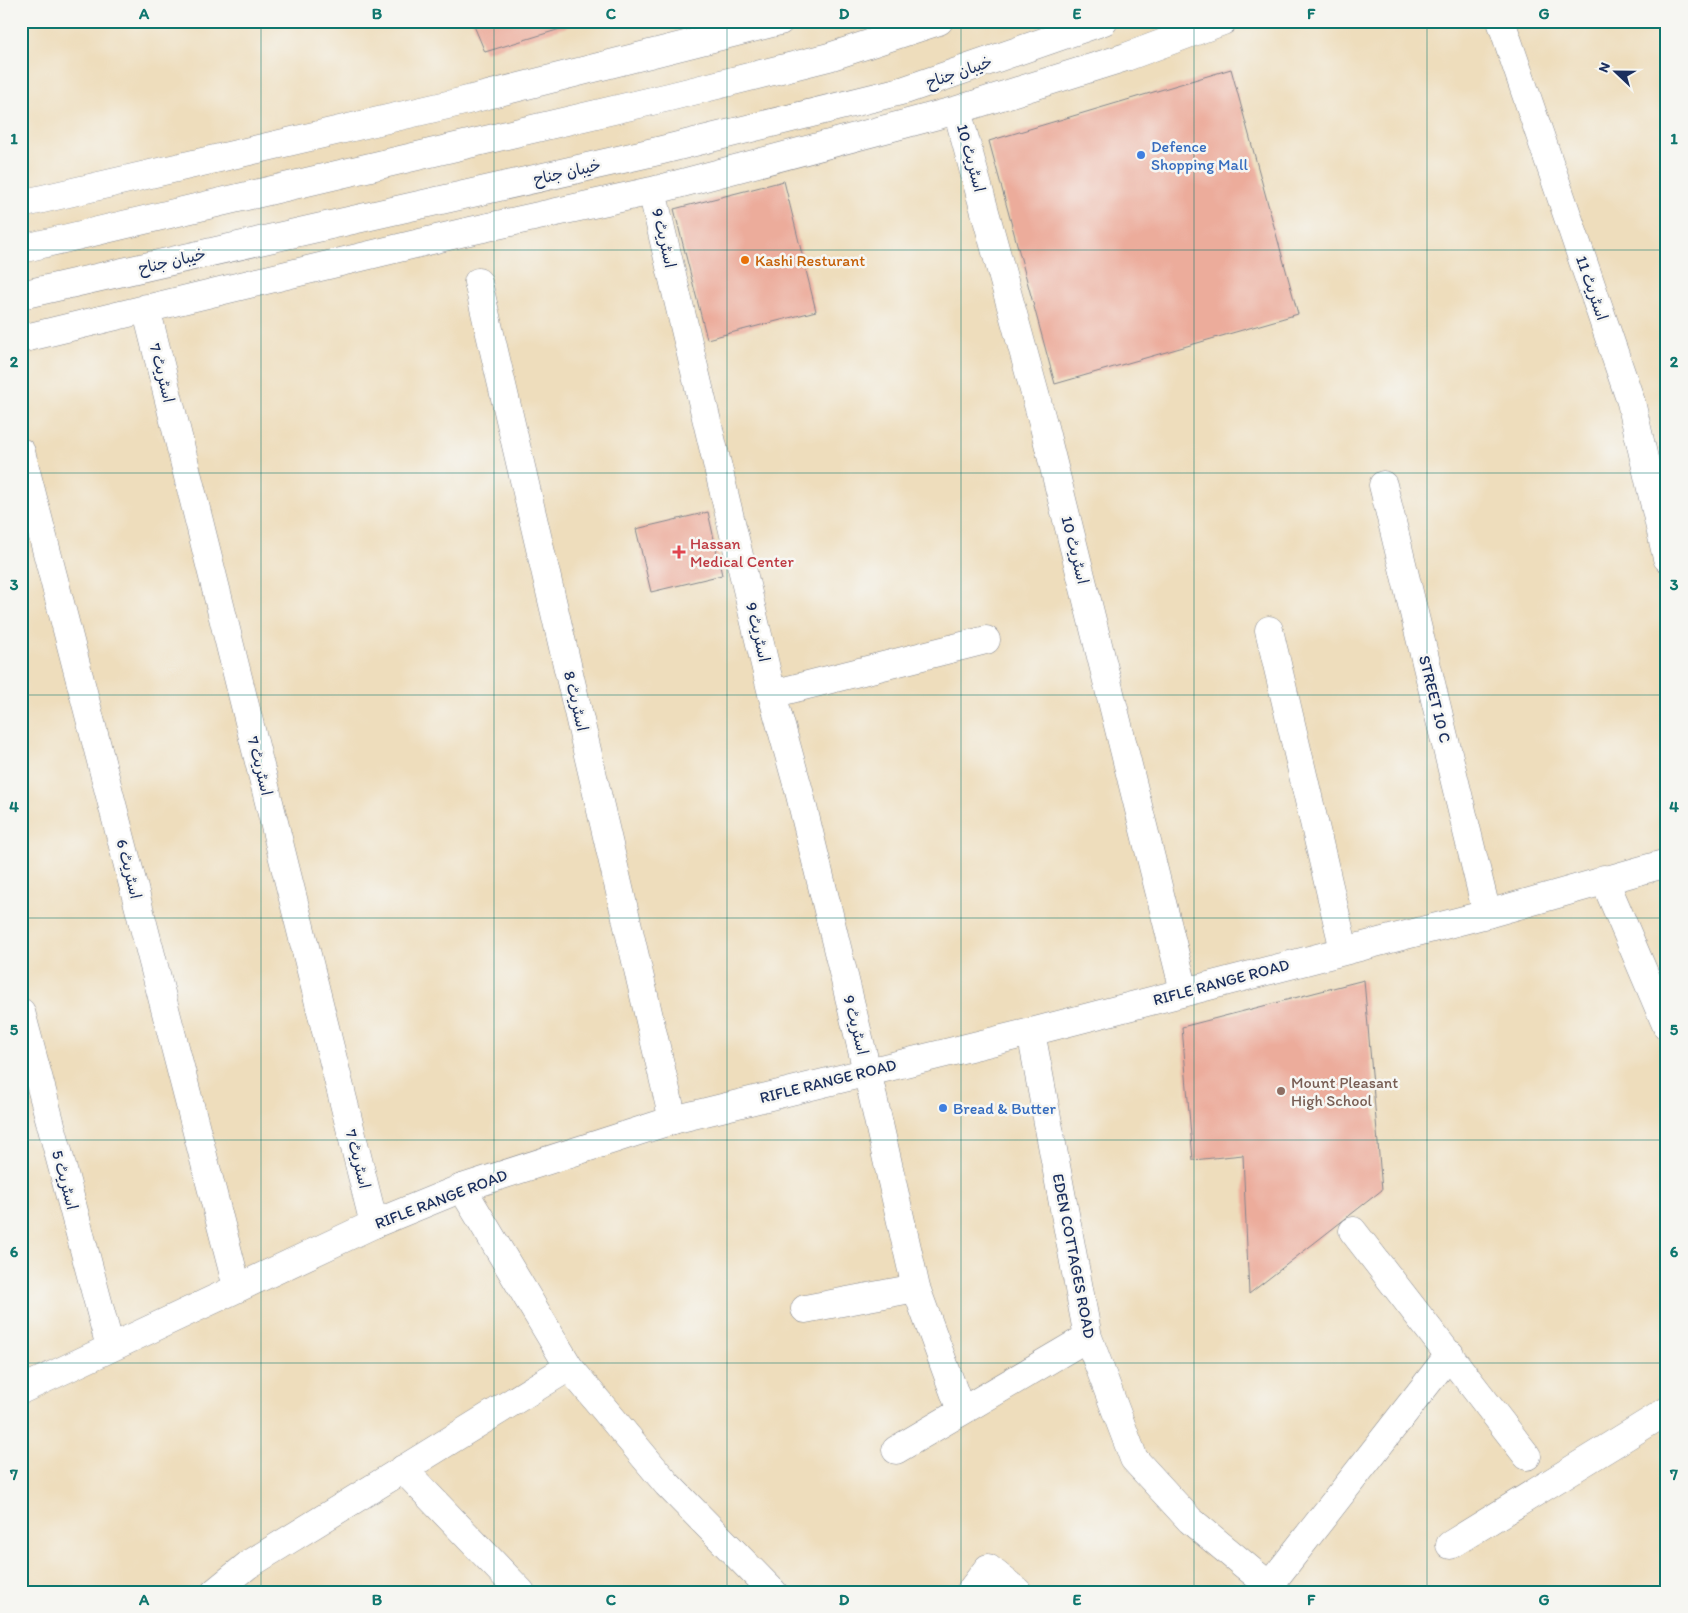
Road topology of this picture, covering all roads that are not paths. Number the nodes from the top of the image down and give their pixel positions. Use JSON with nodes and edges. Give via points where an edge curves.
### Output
{"nodes":[{"id":1,"x":780,"y":21,"type":"edge"},
{"id":2,"x":939,"y":21,"type":"edge"},
{"id":3,"x":1104,"y":21,"type":"edge"},
{"id":4,"x":1223,"y":21,"type":"edge"},
{"id":5,"x":1502,"y":21,"type":"edge"},
{"id":6,"x":957,"y":110,"type":"junction"},
{"id":7,"x":652,"y":191,"type":"junction"},
{"id":8,"x":21,"y":204,"type":"edge"},
{"id":9,"x":21,"y":249,"type":"edge"},
{"id":10,"x":478,"y":282,"type":"dead end"},
{"id":11,"x":21,"y":295,"type":"edge"},
{"id":12,"x":146,"y":308,"type":"junction"},
{"id":13,"x":21,"y":339,"type":"edge"},
{"id":14,"x":21,"y":452,"type":"edge"},
{"id":15,"x":1383,"y":485,"type":"dead end"},
{"id":16,"x":1667,"y":558,"type":"edge"},
{"id":17,"x":1269,"y":630,"type":"dead end"},
{"id":18,"x":986,"y":640,"type":"dead end"},
{"id":19,"x":772,"y":694,"type":"junction"},
{"id":20,"x":1667,"y":863,"type":"edge"},
{"id":21,"x":1604,"y":880,"type":"junction"},
{"id":22,"x":1487,"y":914,"type":"junction"},
{"id":23,"x":1344,"y":950,"type":"junction"},
{"id":24,"x":1184,"y":991,"type":"junction"},
{"id":25,"x":21,"y":1012,"type":"edge"},
{"id":26,"x":1667,"y":1027,"type":"edge"},
{"id":27,"x":1031,"y":1032,"type":"junction"},
{"id":28,"x":867,"y":1071,"type":"junction"},
{"id":29,"x":674,"y":1120,"type":"junction"},
{"id":30,"x":462,"y":1188,"type":"junction"},
{"id":31,"x":374,"y":1224,"type":"junction"},
{"id":32,"x":1353,"y":1231,"type":"dead end"},
{"id":33,"x":237,"y":1287,"type":"junction"},
{"id":34,"x":916,"y":1288,"type":"junction"},
{"id":35,"x":805,"y":1309,"type":"dead end"},
{"id":36,"x":1088,"y":1337,"type":"junction"},
{"id":37,"x":110,"y":1347,"type":"junction"},
{"id":38,"x":1450,"y":1354,"type":"junction"},
{"id":39,"x":569,"y":1367,"type":"junction"},
{"id":40,"x":21,"y":1390,"type":"edge"},
{"id":41,"x":961,"y":1411,"type":"junction"},
{"id":42,"x":1667,"y":1411,"type":"edge"},
{"id":43,"x":896,"y":1450,"type":"dead end"},
{"id":44,"x":1527,"y":1456,"type":"dead end"},
{"id":45,"x":403,"y":1469,"type":"junction"},
{"id":46,"x":1450,"y":1545,"type":"dead end"},
{"id":47,"x":1273,"y":1589,"type":"edge"},
{"id":48,"x":215,"y":1592,"type":"edge"},
{"id":49,"x":521,"y":1592,"type":"edge"},
{"id":50,"x":773,"y":1592,"type":"edge"},
{"id":51,"x":970,"y":1592,"type":"edge"},
{"id":52,"x":1018,"y":1592,"type":"edge"}],
"edges":[{"from":1,"to":8,"type":"street","via":[[456,103]]},
{"from":2,"to":9,"type":"street","via":[[829,57],[678,95]]},
{"from":3,"to":11,"type":"street","name":"خیبان جناح","via":[[905,90],[658,151]]},
{"from":4,"to":6,"type":"street","via":[[1126,57]]},
{"from":5,"to":16,"type":"street","name":"اسٹریٹ 11","via":[[1631,402]]},
{"from":6,"to":7,"type":"street"},
{"from":6,"to":24,"type":"street","name":"اسٹریٹ 10","via":[[1043,423]]},
{"from":7,"to":12,"type":"street"},
{"from":7,"to":19,"type":"street","name":"اسٹریٹ 9"},
{"from":10,"to":29,"type":"street","name":"اسٹریٹ 8"},
{"from":12,"to":13,"type":"street"},
{"from":12,"to":31,"type":"street","name":"اسٹریٹ 7"},
{"from":14,"to":33,"type":"street","name":"اسٹریٹ 6"},
{"from":15,"to":22,"type":"street","name":"STREET 10 C"},
{"from":17,"to":23,"type":"street"},
{"from":18,"to":19,"type":"street"},
{"from":19,"to":28,"type":"street","name":"اسٹریٹ 9"},
{"from":20,"to":21,"type":"street","name":"RIFLE RANGE ROAD"},
{"from":21,"to":22,"type":"street","name":"RIFLE RANGE ROAD"},
{"from":21,"to":26,"type":"street"},
{"from":22,"to":23,"type":"street","name":"RIFLE RANGE ROAD"},
{"from":23,"to":24,"type":"street","name":"RIFLE RANGE ROAD"},
{"from":24,"to":27,"type":"street","name":"RIFLE RANGE ROAD"},
{"from":25,"to":37,"type":"street","name":"اسٹریٹ 5"},
{"from":27,"to":28,"type":"street","name":"RIFLE RANGE ROAD"},
{"from":27,"to":36,"type":"street","name":"EDEN COTTAGES ROAD"},
{"from":28,"to":29,"type":"street","name":"RIFLE RANGE ROAD"},
{"from":28,"to":34,"type":"street","name":"اسٹریٹ 9"},
{"from":29,"to":30,"type":"street","name":"RIFLE RANGE ROAD"},
{"from":30,"to":31,"type":"street","name":"RIFLE RANGE ROAD"},
{"from":30,"to":39,"type":"street"},
{"from":31,"to":33,"type":"street","name":"RIFLE RANGE ROAD"},
{"from":32,"to":38,"type":"street"},
{"from":33,"to":37,"type":"street","name":"RIFLE RANGE ROAD"},
{"from":34,"to":35,"type":"street"},
{"from":34,"to":41,"type":"street","name":"اسٹریٹ 9"},
{"from":36,"to":41,"type":"street"},
{"from":36,"to":47,"type":"street","name":"EDEN COTTAGES ROAD","via":[[1134,1459],[1190,1520]]},
{"from":37,"to":40,"type":"street","name":"RIFLE RANGE ROAD"},
{"from":38,"to":44,"type":"street"},
{"from":38,"to":47,"type":"street"},
{"from":39,"to":45,"type":"street"},
{"from":39,"to":50,"type":"street","via":[[667,1484]]},
{"from":41,"to":43,"type":"street"},
{"from":42,"to":46,"type":"street"},
{"from":45,"to":48,"type":"street","via":[[248,1565]]},
{"from":45,"to":49,"type":"street"},
{"from":51,"to":52,"type":"street","via":[[988,1568]]}]}
